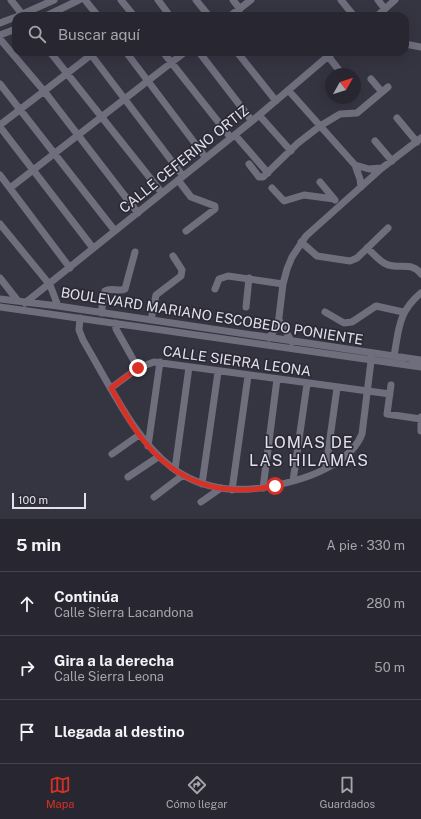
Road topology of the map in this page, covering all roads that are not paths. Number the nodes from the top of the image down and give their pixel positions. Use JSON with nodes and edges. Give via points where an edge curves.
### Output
{"nodes":[{"id":1,"x":11,"y":0,"type":"edge"},
{"id":2,"x":78,"y":0,"type":"edge"},
{"id":3,"x":85,"y":0,"type":"edge"},
{"id":4,"x":121,"y":0,"type":"edge"},
{"id":5,"x":158,"y":0,"type":"edge"},
{"id":6,"x":196,"y":0,"type":"edge"},
{"id":7,"x":233,"y":0,"type":"edge"},
{"id":8,"x":251,"y":0,"type":"edge"},
{"id":9,"x":341,"y":0,"type":"edge"},
{"id":10,"x":378,"y":0,"type":"edge"},
{"id":11,"x":395,"y":0,"type":"edge"},
{"id":12,"x":51,"y":1,"type":"edge"},
{"id":13,"x":240,"y":8,"type":"junction"},
{"id":14,"x":385,"y":9,"type":"junction"},
{"id":15,"x":17,"y":12,"type":"edge"},
{"id":16,"x":28,"y":12,"type":"edge"},
{"id":17,"x":58,"y":12,"type":"edge"},
{"id":18,"x":60,"y":12,"type":"edge"},
{"id":19,"x":95,"y":12,"type":"edge"},
{"id":20,"x":131,"y":12,"type":"edge"},
{"id":21,"x":167,"y":12,"type":"edge"},
{"id":22,"x":206,"y":12,"type":"edge"},
{"id":23,"x":235,"y":12,"type":"edge"},
{"id":24,"x":351,"y":12,"type":"edge"},
{"id":25,"x":382,"y":12,"type":"edge"},
{"id":26,"x":12,"y":19,"type":"edge"},
{"id":27,"x":0,"y":23,"type":"edge"},
{"id":28,"x":12,"y":30,"type":"edge"},
{"id":29,"x":0,"y":35,"type":"edge"},
{"id":30,"x":0,"y":39,"type":"edge"},
{"id":31,"x":409,"y":45,"type":"edge"},
{"id":32,"x":421,"y":47,"type":"edge"},
{"id":33,"x":12,"y":53,"type":"edge"},
{"id":34,"x":14,"y":56,"type":"edge"},
{"id":35,"x":53,"y":56,"type":"edge"},
{"id":36,"x":87,"y":56,"type":"edge"},
{"id":37,"x":92,"y":56,"type":"edge"},
{"id":38,"x":129,"y":56,"type":"edge"},
{"id":39,"x":166,"y":56,"type":"edge"},
{"id":40,"x":180,"y":56,"type":"edge"},
{"id":41,"x":201,"y":56,"type":"edge"},
{"id":42,"x":240,"y":56,"type":"edge"},
{"id":43,"x":329,"y":56,"type":"edge"},
{"id":44,"x":332,"y":56,"type":"edge"},
{"id":45,"x":171,"y":63,"type":"junction"},
{"id":46,"x":339,"y":68,"type":"edge"},
{"id":47,"x":67,"y":73,"type":"junction"},
{"id":48,"x":371,"y":79,"type":"dead end"},
{"id":49,"x":149,"y":80,"type":"junction"},
{"id":50,"x":0,"y":84,"type":"edge"},
{"id":51,"x":388,"y":87,"type":"dead end"},
{"id":52,"x":44,"y":91,"type":"junction"},
{"id":53,"x":289,"y":91,"type":"junction"},
{"id":54,"x":382,"y":92,"type":"junction"},
{"id":55,"x":125,"y":99,"type":"junction"},
{"id":56,"x":276,"y":101,"type":"junction"},
{"id":57,"x":20,"y":109,"type":"junction"},
{"id":58,"x":259,"y":115,"type":"junction"},
{"id":59,"x":102,"y":118,"type":"junction"},
{"id":60,"x":397,"y":118,"type":"dead end"},
{"id":61,"x":252,"y":121,"type":"junction"},
{"id":62,"x":0,"y":126,"type":"edge"},
{"id":63,"x":320,"y":126,"type":"junction"},
{"id":64,"x":233,"y":136,"type":"junction"},
{"id":65,"x":78,"y":137,"type":"junction"},
{"id":66,"x":419,"y":140,"type":"edge"},
{"id":67,"x":375,"y":141,"type":"dead end"},
{"id":68,"x":291,"y":151,"type":"junction"},
{"id":69,"x":56,"y":154,"type":"junction"},
{"id":70,"x":206,"y":158,"type":"junction"},
{"id":71,"x":392,"y":161,"type":"junction"},
{"id":72,"x":249,"y":164,"type":"dead end"},
{"id":73,"x":355,"y":165,"type":"junction"},
{"id":74,"x":382,"y":168,"type":"junction"},
{"id":75,"x":33,"y":172,"type":"junction"},
{"id":76,"x":0,"y":175,"type":"edge"},
{"id":77,"x":266,"y":175,"type":"junction"},
{"id":78,"x":180,"y":178,"type":"junction"},
{"id":79,"x":320,"y":182,"type":"dead end"},
{"id":80,"x":361,"y":187,"type":"junction"},
{"id":81,"x":10,"y":188,"type":"junction"},
{"id":82,"x":272,"y":188,"type":"dead end"},
{"id":83,"x":162,"y":193,"type":"junction"},
{"id":84,"x":334,"y":199,"type":"junction"},
{"id":85,"x":340,"y":206,"type":"junction"},
{"id":86,"x":138,"y":213,"type":"junction"},
{"id":87,"x":0,"y":224,"type":"edge"},
{"id":88,"x":388,"y":228,"type":"dead end"},
{"id":89,"x":115,"y":231,"type":"junction"},
{"id":90,"x":186,"y":231,"type":"dead end"},
{"id":91,"x":301,"y":242,"type":"junction"},
{"id":92,"x":93,"y":248,"type":"junction"},
{"id":93,"x":367,"y":248,"type":"junction"},
{"id":94,"x":135,"y":252,"type":"dead end"},
{"id":95,"x":173,"y":256,"type":"dead end"},
{"id":96,"x":70,"y":268,"type":"junction"},
{"id":97,"x":421,"y":274,"type":"edge"},
{"id":98,"x":0,"y":278,"type":"edge"},
{"id":99,"x":249,"y":278,"type":"junction"},
{"id":100,"x":283,"y":284,"type":"junction"},
{"id":101,"x":50,"y":285,"type":"junction"},
{"id":102,"x":215,"y":289,"type":"dead end"},
{"id":103,"x":421,"y":293,"type":"edge"},
{"id":104,"x":0,"y":300,"type":"edge"},
{"id":105,"x":22,"y":302,"type":"junction"},
{"id":106,"x":58,"y":306,"type":"junction"},
{"id":107,"x":0,"y":307,"type":"edge"},
{"id":108,"x":246,"y":307,"type":"dead end"},
{"id":109,"x":325,"y":312,"type":"dead end"},
{"id":110,"x":403,"y":312,"type":"junction"},
{"id":111,"x":101,"y":313,"type":"junction"},
{"id":112,"x":80,"y":318,"type":"junction"},
{"id":113,"x":151,"y":320,"type":"junction"},
{"id":114,"x":279,"y":320,"type":"junction"},
{"id":115,"x":115,"y":323,"type":"junction"},
{"id":116,"x":193,"y":330,"type":"junction"},
{"id":117,"x":269,"y":338,"type":"junction"},
{"id":118,"x":292,"y":342,"type":"junction"},
{"id":119,"x":394,"y":356,"type":"junction"},
{"id":120,"x":371,"y":357,"type":"junction"},
{"id":121,"x":421,"y":360,"type":"edge"},
{"id":122,"x":160,"y":362,"type":"junction"},
{"id":123,"x":189,"y":367,"type":"junction"},
{"id":124,"x":421,"y":367,"type":"edge"},
{"id":125,"x":138,"y":368,"type":"junction"},
{"id":126,"x":218,"y":372,"type":"junction"},
{"id":127,"x":248,"y":376,"type":"junction"},
{"id":128,"x":277,"y":379,"type":"junction"},
{"id":129,"x":307,"y":384,"type":"junction"},
{"id":130,"x":391,"y":385,"type":"dead end"},
{"id":131,"x":111,"y":388,"type":"junction"},
{"id":132,"x":337,"y":388,"type":"junction"},
{"id":133,"x":367,"y":392,"type":"junction"},
{"id":134,"x":390,"y":394,"type":"junction"},
{"id":135,"x":421,"y":418,"type":"edge"},
{"id":136,"x":421,"y":431,"type":"edge"},
{"id":137,"x":139,"y":435,"type":"junction"},
{"id":138,"x":148,"y":446,"type":"junction"},
{"id":139,"x":112,"y":454,"type":"dead end"},
{"id":140,"x":158,"y":457,"type":"junction"},
{"id":141,"x":326,"y":467,"type":"junction"},
{"id":142,"x":175,"y":469,"type":"junction"},
{"id":143,"x":184,"y":475,"type":"junction"},
{"id":144,"x":128,"y":477,"type":"dead end"},
{"id":145,"x":293,"y":481,"type":"junction"},
{"id":146,"x":202,"y":484,"type":"junction"},
{"id":147,"x":221,"y":488,"type":"junction"},
{"id":148,"x":263,"y":488,"type":"junction"},
{"id":149,"x":232,"y":490,"type":"junction"},
{"id":150,"x":154,"y":497,"type":"dead end"},
{"id":151,"x":201,"y":502,"type":"dead end"}],
"edges":[{"from":1,"to":15,"type":"street"},
{"from":2,"to":18,"type":"street"},
{"from":3,"to":19,"type":"street"},
{"from":4,"to":20,"type":"street"},
{"from":5,"to":21,"type":"street"},
{"from":6,"to":22,"type":"street"},
{"from":7,"to":13,"type":"street"},
{"from":8,"to":13,"type":"street"},
{"from":9,"to":24,"type":"street"},
{"from":10,"to":14,"type":"street"},
{"from":11,"to":14,"type":"street"},
{"from":12,"to":16,"type":"street"},
{"from":12,"to":17,"type":"street"},
{"from":13,"to":23,"type":"street"},
{"from":14,"to":25,"type":"street"},
{"from":26,"to":27,"type":"street"},
{"from":28,"to":29,"type":"street"},
{"from":30,"to":33,"type":"street"},
{"from":31,"to":32,"type":"street"},
{"from":34,"to":52,"type":"street"},
{"from":35,"to":47,"type":"street"},
{"from":36,"to":47,"type":"street"},
{"from":37,"to":55,"type":"street"},
{"from":38,"to":49,"type":"street"},
{"from":39,"to":45,"type":"street"},
{"from":40,"to":45,"type":"street"},
{"from":41,"to":61,"type":"street"},
{"from":42,"to":56,"type":"street"},
{"from":43,"to":53,"type":"street","name":"CALLE CEFERINO ORTIZ"},
{"from":44,"to":46,"type":"street"},
{"from":45,"to":49,"type":"street"},
{"from":45,"to":64,"type":"street"},
{"from":47,"to":52,"type":"street"},
{"from":47,"to":59,"type":"street"},
{"from":48,"to":54,"type":"street"},
{"from":49,"to":55,"type":"street"},
{"from":49,"to":70,"type":"street"},
{"from":50,"to":57,"type":"street"},
{"from":51,"to":54,"type":"street"},
{"from":52,"to":57,"type":"street"},
{"from":52,"to":65,"type":"street"},
{"from":53,"to":56,"type":"street","name":"CALLE CEFERINO ORTIZ"},
{"from":53,"to":63,"type":"street"},
{"from":54,"to":63,"type":"street","via":[[358,113],[340,114]]},
{"from":55,"to":59,"type":"street"},
{"from":55,"to":78,"type":"street"},
{"from":56,"to":58,"type":"street","name":"CALLE CEFERINO ORTIZ"},
{"from":57,"to":62,"type":"street"},
{"from":57,"to":69,"type":"street"},
{"from":58,"to":61,"type":"street","name":"CALLE CEFERINO ORTIZ"},
{"from":58,"to":68,"type":"street"},
{"from":59,"to":65,"type":"street"},
{"from":59,"to":83,"type":"street"},
{"from":60,"to":66,"type":"street"},
{"from":61,"to":64,"type":"street","name":"CALLE CEFERINO ORTIZ"},
{"from":62,"to":75,"type":"street"},
{"from":63,"to":68,"type":"street"},
{"from":63,"to":73,"type":"street"},
{"from":64,"to":70,"type":"street","name":"CALLE CEFERINO ORTIZ"},
{"from":64,"to":77,"type":"street"},
{"from":65,"to":69,"type":"street"},
{"from":65,"to":86,"type":"street"},
{"from":66,"to":71,"type":"street"},
{"from":67,"to":71,"type":"street"},
{"from":68,"to":77,"type":"street"},
{"from":69,"to":75,"type":"street"},
{"from":69,"to":89,"type":"street"},
{"from":70,"to":78,"type":"street","name":"CALLE CEFERINO ORTIZ"},
{"from":71,"to":74,"type":"street"},
{"from":72,"to":77,"type":"street","via":[[259,176]]},
{"from":73,"to":74,"type":"street"},
{"from":73,"to":80,"type":"street"},
{"from":74,"to":80,"type":"street"},
{"from":75,"to":81,"type":"street"},
{"from":75,"to":92,"type":"street"},
{"from":76,"to":81,"type":"street"},
{"from":78,"to":83,"type":"street","name":"CALLE CEFERINO ORTIZ"},
{"from":78,"to":90,"type":"street","via":[[191,197],[215,206],[215,209]]},
{"from":79,"to":84,"type":"street"},
{"from":80,"to":85,"type":"street"},
{"from":81,"to":96,"type":"street"},
{"from":82,"to":84,"type":"street","via":[[284,201],[304,195]]},
{"from":83,"to":86,"type":"street","name":"CALLE CEFERINO ORTIZ"},
{"from":84,"to":85,"type":"street"},
{"from":85,"to":91,"type":"street"},
{"from":86,"to":89,"type":"street","name":"CALLE CEFERINO ORTIZ"},
{"from":87,"to":101,"type":"street"},
{"from":88,"to":93,"type":"street"},
{"from":89,"to":92,"type":"street","name":"CALLE CEFERINO ORTIZ"},
{"from":91,"to":93,"type":"street","via":[[317,256],[346,262],[356,258]]},
{"from":91,"to":100,"type":"street","via":[[289,264]]},
{"from":92,"to":96,"type":"street","name":"CALLE CEFERINO ORTIZ"},
{"from":93,"to":97,"type":"street","via":[[386,264],[412,267]]},
{"from":94,"to":111,"type":"street","via":[[125,289],[105,291]]},
{"from":95,"to":113,"type":"street","via":[[182,270],[181,276],[156,295]]},
{"from":96,"to":101,"type":"street","name":"CALLE CEFERINO ORTIZ"},
{"from":98,"to":105,"type":"street"},
{"from":99,"to":100,"type":"street"},
{"from":99,"to":102,"type":"street","via":[[225,276],[217,281]]},
{"from":99,"to":108,"type":"street"},
{"from":100,"to":114,"type":"street"},
{"from":101,"to":105,"type":"street","name":"CALLE CEFERINO ORTIZ"},
{"from":101,"to":106,"type":"street"},
{"from":103,"to":110,"type":"street"},
{"from":104,"to":105,"type":"street","name":"BOULEVARD MARIANO ESCOBEDO PONIENTE"},
{"from":105,"to":106,"type":"street","name":"BOULEVARD MARIANO ESCOBEDO PONIENTE"},
{"from":106,"to":111,"type":"street","name":"BOULEVARD MARIANO ESCOBEDO PONIENTE"},
{"from":107,"to":112,"type":"street","name":"BOULEVARD MARIANO ESCOBEDO PONIENTE"},
{"from":109,"to":110,"type":"street","via":[[344,323],[352,322],[376,306]]},
{"from":110,"to":119,"type":"street"},
{"from":111,"to":113,"type":"street","name":"BOULEVARD MARIANO ESCOBEDO PONIENTE"},
{"from":112,"to":115,"type":"street","name":"BOULEVARD MARIANO ESCOBEDO PONIENTE"},
{"from":112,"to":131,"type":"street","via":[[81,335]]},
{"from":113,"to":116,"type":"street","name":"BOULEVARD MARIANO ESCOBEDO PONIENTE"},
{"from":114,"to":117,"type":"street","via":[[276,330]]},
{"from":114,"to":118,"type":"street"},
{"from":115,"to":116,"type":"street","name":"BOULEVARD MARIANO ESCOBEDO PONIENTE"},
{"from":115,"to":125,"type":"street"},
{"from":116,"to":117,"type":"street","name":"BOULEVARD MARIANO ESCOBEDO PONIENTE"},
{"from":116,"to":120,"type":"street","name":"BOULEVARD MARIANO ESCOBEDO PONIENTE"},
{"from":117,"to":118,"type":"street","name":"BOULEVARD MARIANO ESCOBEDO PONIENTE"},
{"from":118,"to":120,"type":"street","name":"BOULEVARD MARIANO ESCOBEDO PONIENTE"},
{"from":119,"to":120,"type":"street","name":"BOULEVARD MARIANO ESCOBEDO PONIENTE"},
{"from":119,"to":121,"type":"street","name":"BOULEVARD MARIANO ESCOBEDO PONIENTE"},
{"from":120,"to":124,"type":"street","name":"BOULEVARD MARIANO ESCOBEDO PONIENTE"},
{"from":120,"to":133,"type":"street"},
{"from":122,"to":123,"type":"street","name":"CALLE SIERRA LEONA"},
{"from":122,"to":125,"type":"street","name":"CALLE SIERRA LEONA","via":[[151,362]]},
{"from":122,"to":138,"type":"street"},
{"from":123,"to":126,"type":"street","name":"CALLE SIERRA LEONA"},
{"from":123,"to":142,"type":"street"},
{"from":125,"to":131,"type":"street","name":"CALLE SIERRA LEONA"},
{"from":126,"to":127,"type":"street","name":"CALLE SIERRA LEONA"},
{"from":126,"to":146,"type":"street"},
{"from":127,"to":128,"type":"street","name":"CALLE SIERRA LEONA"},
{"from":127,"to":149,"type":"street"},
{"from":128,"to":129,"type":"street","name":"CALLE SIERRA LEONA"},
{"from":128,"to":148,"type":"street"},
{"from":129,"to":132,"type":"street","name":"CALLE SIERRA LEONA"},
{"from":129,"to":145,"type":"street"},
{"from":130,"to":134,"type":"street"},
{"from":131,"to":137,"type":"street"},
{"from":132,"to":133,"type":"street","name":"CALLE SIERRA LEONA"},
{"from":132,"to":141,"type":"street"},
{"from":133,"to":134,"type":"street","name":"CALLE SIERRA LEONA"},
{"from":133,"to":141,"type":"street","via":[[359,440],[350,453]]},
{"from":134,"to":135,"type":"street","via":[[387,414]]},
{"from":135,"to":136,"type":"street"},
{"from":137,"to":138,"type":"street"},
{"from":137,"to":139,"type":"street"},
{"from":138,"to":140,"type":"street"},
{"from":140,"to":142,"type":"street"},
{"from":140,"to":144,"type":"street"},
{"from":141,"to":145,"type":"street"},
{"from":142,"to":143,"type":"street"},
{"from":143,"to":146,"type":"street"},
{"from":143,"to":150,"type":"street"},
{"from":145,"to":148,"type":"street"},
{"from":146,"to":147,"type":"street"},
{"from":147,"to":149,"type":"street"},
{"from":147,"to":151,"type":"street"},
{"from":148,"to":149,"type":"street"}]}
